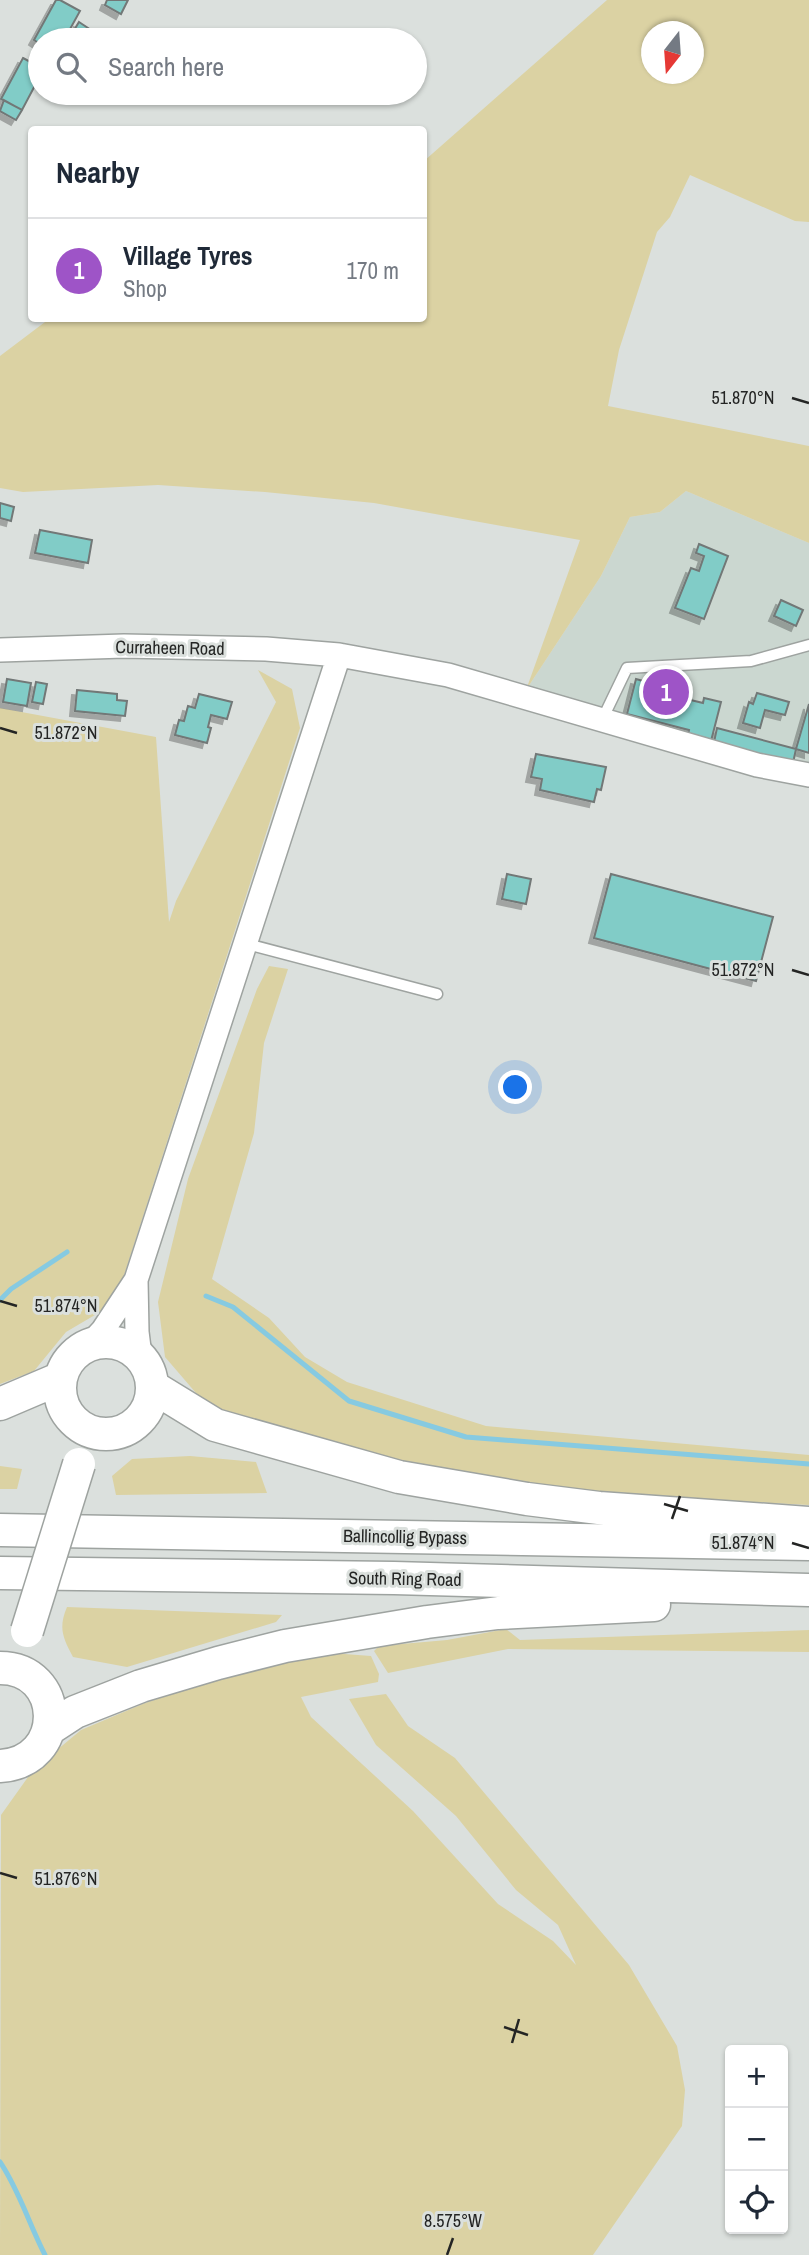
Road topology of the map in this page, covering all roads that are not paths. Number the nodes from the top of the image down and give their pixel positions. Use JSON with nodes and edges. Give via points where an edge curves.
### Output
{"nodes":[{"id":1,"x":809,"y":645,"type":"edge"},
{"id":2,"x":0,"y":650,"type":"edge"},
{"id":3,"x":339,"y":655,"type":"junction"},
{"id":4,"x":601,"y":720,"type":"junction"},
{"id":5,"x":809,"y":775,"type":"edge"},
{"id":6,"x":247,"y":944,"type":"junction"},
{"id":7,"x":437,"y":994,"type":"dead end"},
{"id":8,"x":136,"y":1280,"type":"junction"},
{"id":9,"x":90,"y":1344,"type":"junction"},
{"id":10,"x":141,"y":1356,"type":"junction"},
{"id":11,"x":61,"y":1378,"type":"junction"},
{"id":12,"x":153,"y":1387,"type":"junction"},
{"id":13,"x":0,"y":1404,"type":"edge"},
{"id":14,"x":69,"y":1414,"type":"junction"},
{"id":15,"x":109,"y":1434,"type":"junction"},
{"id":16,"x":79,"y":1464,"type":"junction"},
{"id":17,"x":809,"y":1523,"type":"edge"},
{"id":18,"x":0,"y":1530,"type":"edge"},
{"id":19,"x":809,"y":1544,"type":"edge"},
{"id":20,"x":0,"y":1573,"type":"edge"},
{"id":21,"x":809,"y":1590,"type":"edge"},
{"id":22,"x":809,"y":1599,"type":"edge"},
{"id":23,"x":27,"y":1631,"type":"junction"},
{"id":24,"x":0,"y":1661,"type":"edge"},
{"id":25,"x":14,"y":1672,"type":"edge"},
{"id":26,"x":49,"y":1729,"type":"junction"},
{"id":27,"x":4,"y":1770,"type":"edge"}],
"edges":[{"from":1,"to":4,"type":"lane","via":[[751,661],[627,667]]},
{"from":2,"to":3,"type":"street","name":"Curraheen Road","via":[[136,647]]},
{"from":3,"to":4,"type":"street","name":"Curraheen Road","via":[[448,675]]},
{"from":3,"to":6,"type":"street"},
{"from":4,"to":5,"type":"street","name":"Curraheen Road","via":[[757,765]]},
{"from":6,"to":7,"type":"lane"},
{"from":6,"to":8,"type":"street"},
{"from":8,"to":9,"type":"street"},
{"from":8,"to":10,"type":"street"},
{"from":9,"to":10,"type":"highway","via":[[117,1342]]},
{"from":9,"to":11,"type":"highway","via":[[76,1352]]},
{"from":10,"to":12,"type":"highway"},
{"from":11,"to":13,"type":"highway"},
{"from":11,"to":14,"type":"highway","via":[[60,1391]]},
{"from":12,"to":15,"type":"highway","via":[[145,1414],[123,1431]]},
{"from":12,"to":17,"type":"highway","via":[[215,1425],[399,1477],[599,1508]]},
{"from":14,"to":15,"type":"highway","via":[[79,1426]]},
{"from":14,"to":16,"type":"highway","via":[[78,1440]]},
{"from":15,"to":16,"type":"highway","via":[[95,1443]]},
{"from":16,"to":23,"type":"highway","bridge":true},
{"from":18,"to":19,"type":"highway","name":"Ballincollig Bypass"},
{"from":20,"to":21,"type":"highway","name":"South Ring Road"},
{"from":22,"to":26,"type":"highway","via":[[498,1613],[353,1634],[179,1674],[75,1712]]},
{"from":23,"to":24,"type":"highway"},
{"from":23,"to":25,"type":"highway","via":[[26,1659]]},
{"from":25,"to":26,"type":"highway","via":[[40,1686],[48,1699]]},
{"from":26,"to":27,"type":"highway","via":[[35,1752]]}]}
